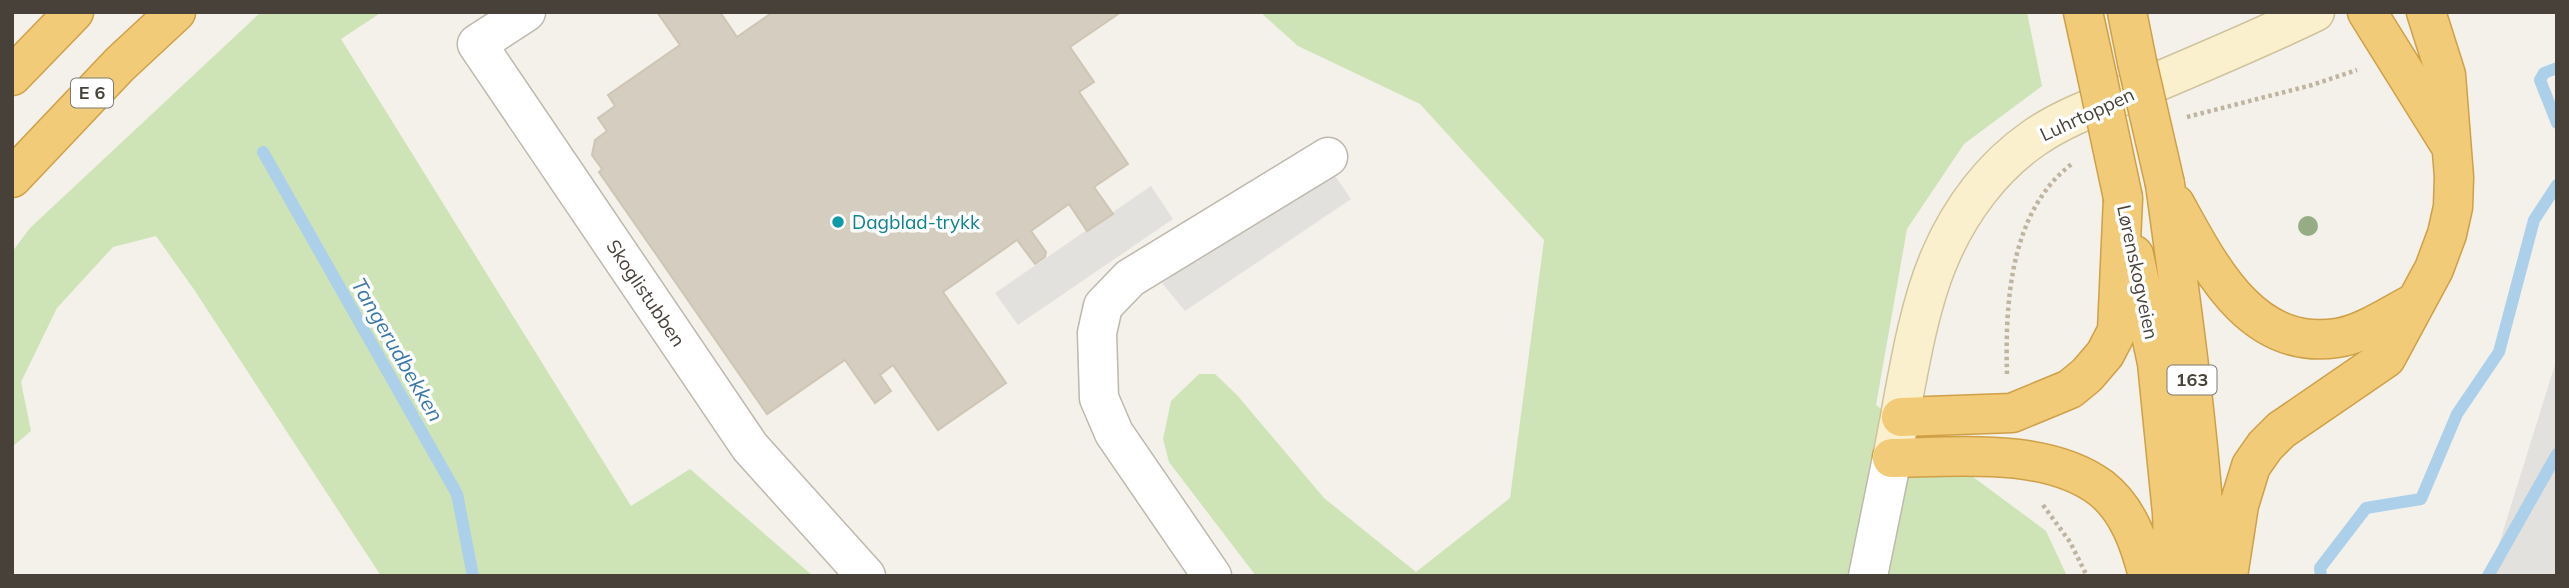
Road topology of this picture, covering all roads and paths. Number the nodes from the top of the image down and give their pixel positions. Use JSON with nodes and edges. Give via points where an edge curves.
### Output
{"nodes":[{"id":1,"x":74,"y":12,"type":"edge"},
{"id":2,"x":176,"y":12,"type":"edge"},
{"id":3,"x":526,"y":12,"type":"edge"},
{"id":4,"x":2127,"y":12,"type":"edge"},
{"id":5,"x":2315,"y":12,"type":"edge"},
{"id":6,"x":2367,"y":12,"type":"edge"},
{"id":7,"x":2426,"y":12,"type":"edge"},
{"id":8,"x":2084,"y":14,"type":"edge"},
{"id":9,"x":12,"y":76,"type":"edge"},
{"id":10,"x":2451,"y":147,"type":"junction"},
{"id":11,"x":1328,"y":158,"type":"dead end"},
{"id":12,"x":12,"y":178,"type":"edge"},
{"id":13,"x":2165,"y":184,"type":"junction"},
{"id":14,"x":2123,"y":198,"type":"junction"},
{"id":15,"x":2416,"y":302,"type":"junction"},
{"id":16,"x":1901,"y":416,"type":"junction"},
{"id":17,"x":1892,"y":458,"type":"junction"},
{"id":18,"x":2039,"y":501,"type":"dead end"},
{"id":19,"x":866,"y":576,"type":"edge"},
{"id":20,"x":1212,"y":576,"type":"edge"},
{"id":21,"x":1868,"y":576,"type":"edge"},
{"id":22,"x":2087,"y":576,"type":"edge"},
{"id":23,"x":2148,"y":576,"type":"edge"},
{"id":24,"x":2175,"y":576,"type":"edge"},
{"id":25,"x":2208,"y":576,"type":"edge"},
{"id":26,"x":2228,"y":576,"type":"edge"}],
"edges":[{"from":1,"to":9,"type":"highway"},
{"from":2,"to":12,"type":"highway","number":"E 6"},
{"from":3,"to":19,"type":"street","name":"Skoglistubben","via":[[477,44],[750,447]]},
{"from":4,"to":13,"type":"highway","name":"Lørenskogveien","number":"163","bridge":true},
{"from":5,"to":16,"type":"street","name":"Luhrtoppen","via":[[2077,115],[2006,160],[1958,220],[1939,259]]},
{"from":6,"to":10,"type":"highway"},
{"from":7,"to":10,"type":"highway","via":[[2446,75]]},
{"from":8,"to":14,"type":"highway","name":"Lørenskogveien","number":"163","bridge":true},
{"from":10,"to":15,"type":"highway","via":[[2451,216],[2434,269]]},
{"from":11,"to":20,"type":"street","via":[[1130,278],[1103,306],[1097,333],[1100,398],[1114,433]]},
{"from":13,"to":15,"type":"highway","via":[[2199,248],[2232,296],[2262,323],[2296,337],[2338,338]]},
{"from":13,"to":25,"type":"highway","name":"Lørenskogveien","number":"163","via":[[2190,363]]},
{"from":14,"to":16,"type":"highway","via":[[2117,331],[2087,375],[2070,389],[2012,413]]},
{"from":14,"to":24,"type":"highway","name":"Lørenskogveien","number":"163","via":[[2157,363]]},
{"from":15,"to":26,"type":"highway","via":[[2386,358],[2281,430],[2251,466],[2239,505]]},
{"from":16,"to":17,"type":"street","name":"Luhrtoppen"},
{"from":17,"to":21,"type":"street"},
{"from":17,"to":23,"type":"highway","via":[[2020,459],[2076,475],[2102,488],[2124,514],[2140,542]]},
{"from":18,"to":22,"type":"path","via":[[2070,542]]}]}
